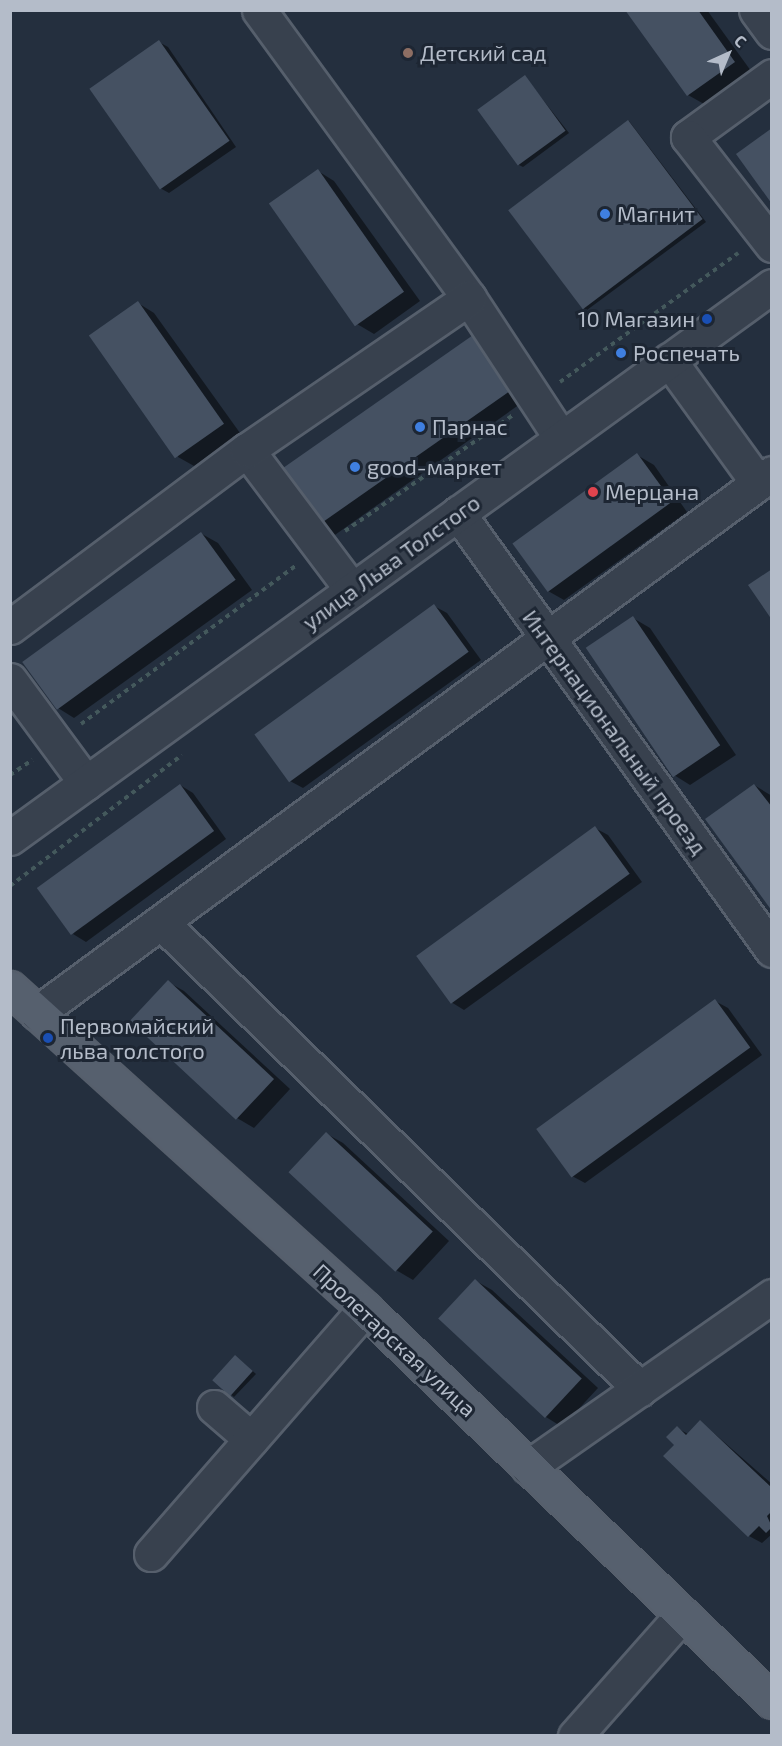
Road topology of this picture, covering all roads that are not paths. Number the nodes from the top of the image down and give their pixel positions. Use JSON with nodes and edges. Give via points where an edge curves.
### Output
{"nodes":[{"id":1,"x":259,"y":10,"type":"edge"},
{"id":2,"x":756,"y":10,"type":"edge"},
{"id":3,"x":771,"y":32,"type":"edge"},
{"id":4,"x":771,"y":76,"type":"edge"},
{"id":5,"x":767,"y":240,"type":"edge"},
{"id":6,"x":771,"y":286,"type":"edge"},
{"id":7,"x":469,"y":298,"type":"junction"},
{"id":8,"x":669,"y":360,"type":"junction"},
{"id":9,"x":561,"y":438,"type":"junction"},
{"id":10,"x":247,"y":450,"type":"junction"},
{"id":11,"x":765,"y":478,"type":"edge"},
{"id":12,"x":458,"y":513,"type":"junction"},
{"id":13,"x":352,"y":590,"type":"junction"},
{"id":14,"x":10,"y":627,"type":"edge"},
{"id":15,"x":548,"y":638,"type":"junction"},
{"id":16,"x":10,"y":680,"type":"edge"},
{"id":17,"x":86,"y":783,"type":"junction"},
{"id":18,"x":10,"y":838,"type":"edge"},
{"id":19,"x":162,"y":923,"type":"junction"},
{"id":20,"x":771,"y":950,"type":"edge"},
{"id":21,"x":10,"y":988,"type":"edge"},
{"id":22,"x":37,"y":1013,"type":"junction"},
{"id":23,"x":771,"y":1296,"type":"edge"},
{"id":24,"x":365,"y":1309,"type":"junction"},
{"id":25,"x":640,"y":1389,"type":"junction"},
{"id":26,"x":214,"y":1407,"type":"dead end"},
{"id":27,"x":251,"y":1439,"type":"junction"},
{"id":28,"x":528,"y":1467,"type":"junction"},
{"id":29,"x":151,"y":1554,"type":"dead end"},
{"id":30,"x":682,"y":1615,"type":"junction"},
{"id":31,"x":771,"y":1701,"type":"edge"},
{"id":32,"x":575,"y":1736,"type":"edge"}],
"edges":[{"from":1,"to":7,"type":"street"},
{"from":2,"to":3,"type":"street"},
{"from":4,"to":5,"type":"street","via":[[688,137]]},
{"from":6,"to":8,"type":"street","name":"улица Льва Толстого"},
{"from":7,"to":9,"type":"street"},
{"from":7,"to":10,"type":"street"},
{"from":8,"to":9,"type":"street","name":"улица Льва Толстого"},
{"from":8,"to":11,"type":"street"},
{"from":9,"to":12,"type":"street","name":"улица Льва Толстого"},
{"from":10,"to":13,"type":"street"},
{"from":10,"to":14,"type":"street"},
{"from":11,"to":15,"type":"street"},
{"from":12,"to":13,"type":"street","name":"улица Льва Толстого"},
{"from":12,"to":15,"type":"street","name":"Интернациональный проезд"},
{"from":13,"to":17,"type":"street","name":"улица Льва Толстого"},
{"from":15,"to":19,"type":"street"},
{"from":15,"to":20,"type":"street","name":"Интернациональный проезд"},
{"from":16,"to":17,"type":"street"},
{"from":17,"to":18,"type":"street","name":"улица Льва Толстого"},
{"from":19,"to":22,"type":"street"},
{"from":19,"to":25,"type":"street"},
{"from":21,"to":22,"type":"main road","name":"Пролетарская улица"},
{"from":22,"to":24,"type":"main road","name":"Пролетарская улица"},
{"from":23,"to":25,"type":"street"},
{"from":24,"to":27,"type":"street"},
{"from":24,"to":28,"type":"main road","name":"Пролетарская улица"},
{"from":25,"to":28,"type":"street"},
{"from":26,"to":27,"type":"street"},
{"from":27,"to":29,"type":"street"},
{"from":28,"to":30,"type":"main road","name":"Пролетарская улица"},
{"from":30,"to":31,"type":"main road","name":"Пролетарская улица"},
{"from":30,"to":32,"type":"street"}]}
